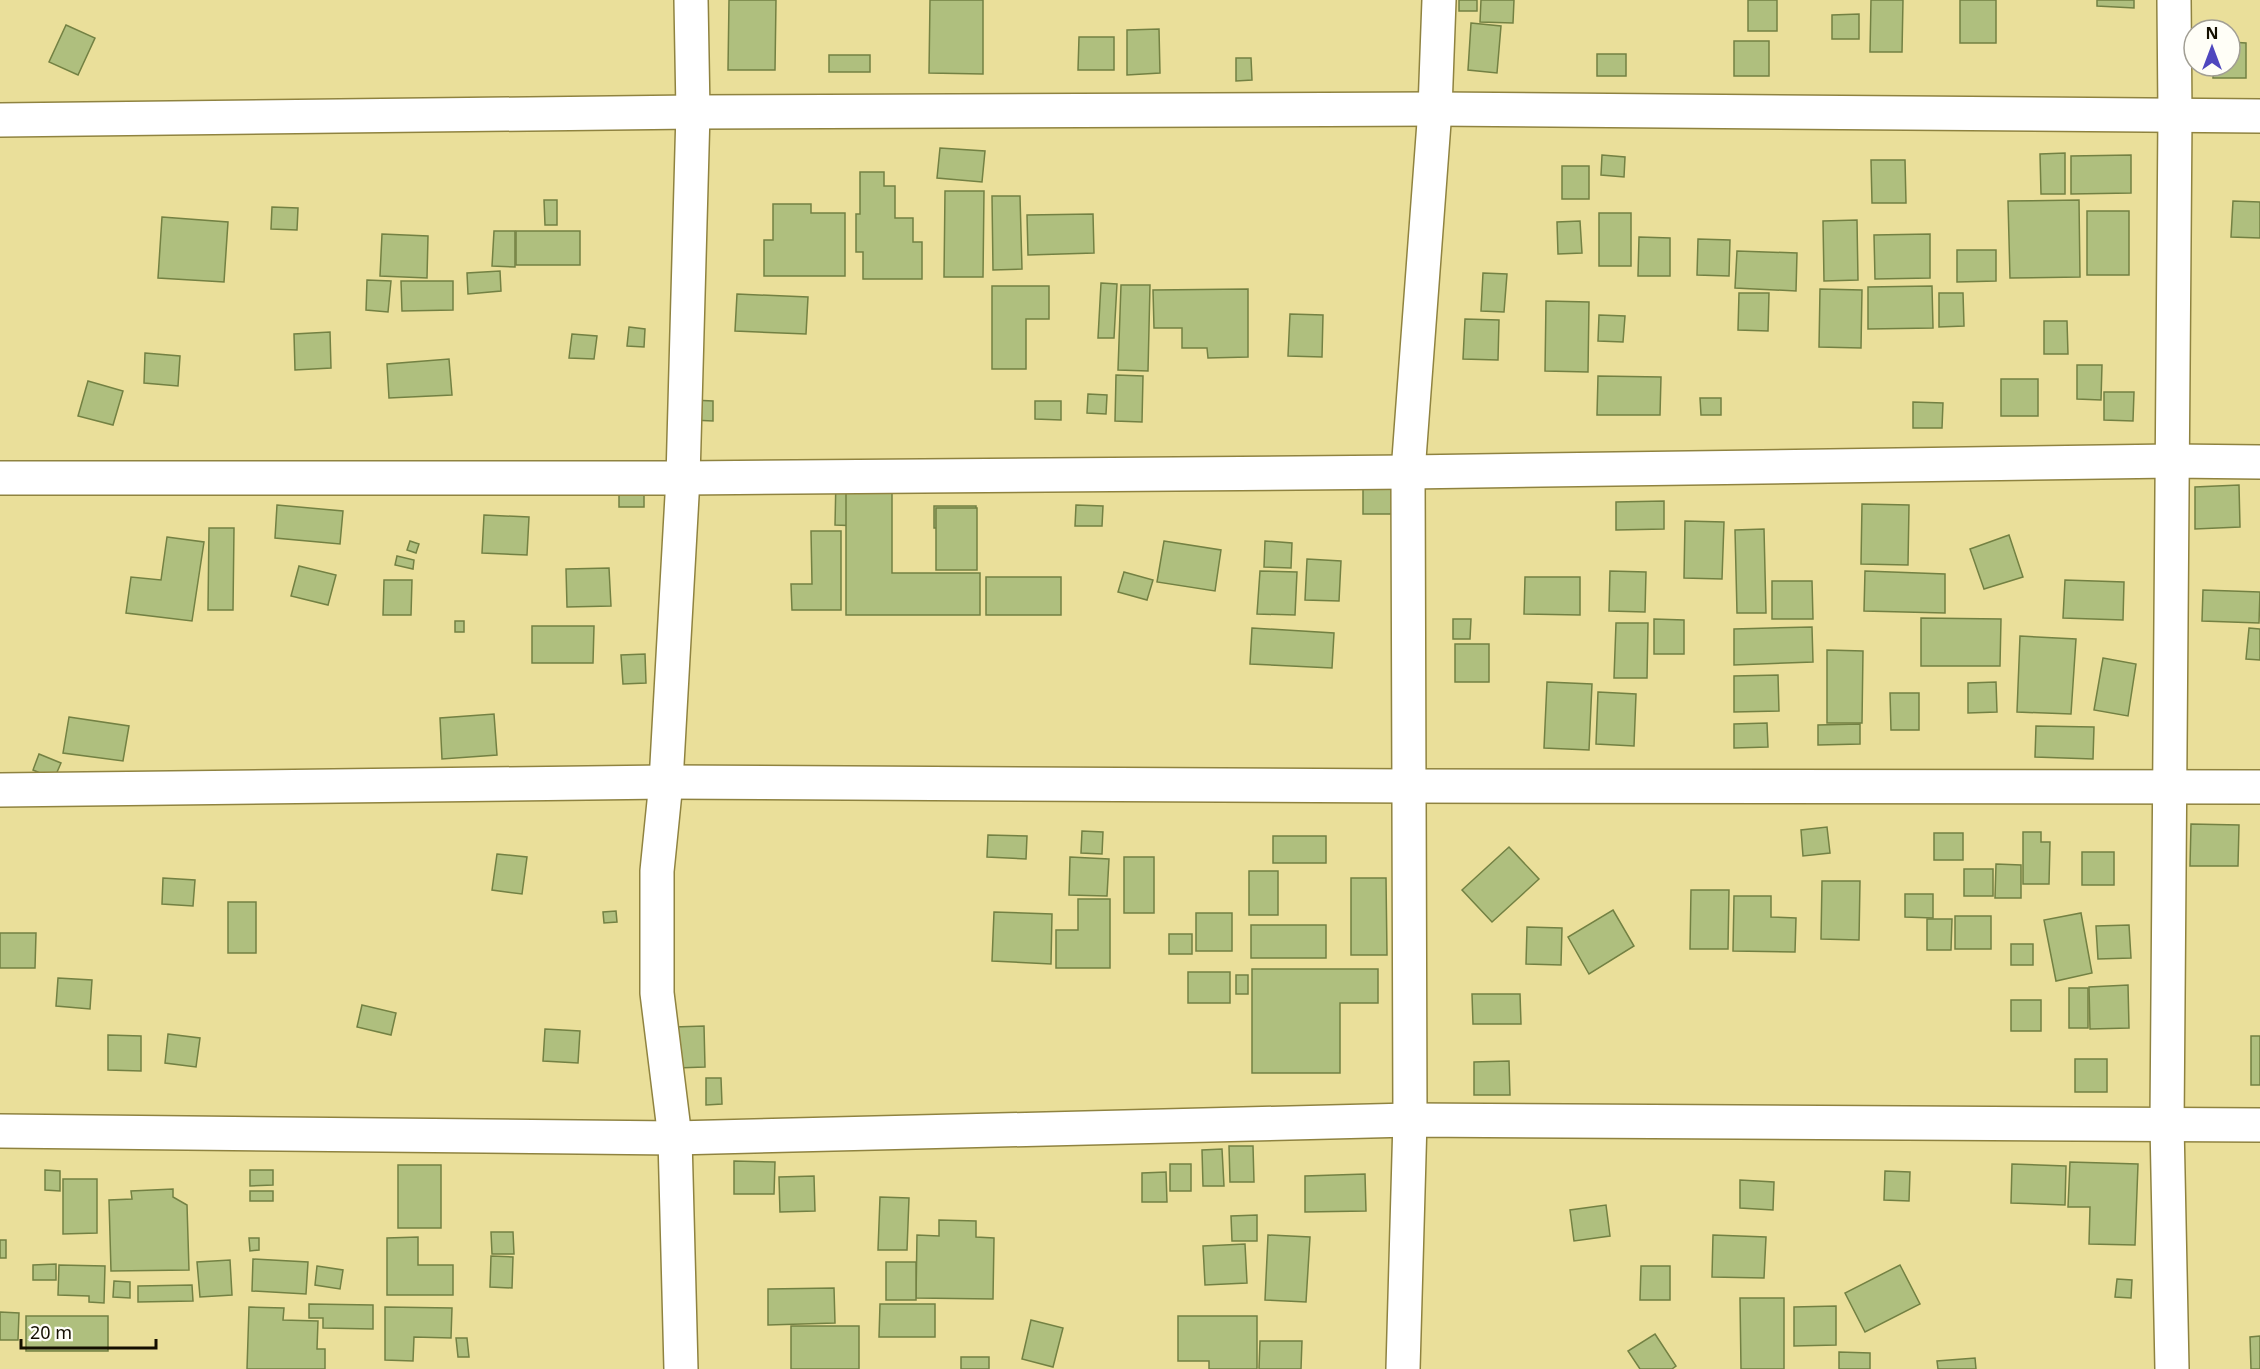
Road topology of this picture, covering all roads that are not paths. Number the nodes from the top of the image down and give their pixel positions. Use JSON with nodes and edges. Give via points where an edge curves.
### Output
{"nodes":[{"id":1,"x":691,"y":0,"type":"edge"},
{"id":2,"x":1439,"y":0,"type":"edge"},
{"id":3,"x":2174,"y":0,"type":"edge"},
{"id":4,"x":1435,"y":109,"type":"junction"},
{"id":5,"x":693,"y":112,"type":"junction"},
{"id":6,"x":2175,"y":115,"type":"junction"},
{"id":7,"x":2260,"y":116,"type":"edge"},
{"id":8,"x":0,"y":120,"type":"edge"},
{"id":9,"x":2172,"y":460,"type":"junction"},
{"id":10,"x":2260,"y":462,"type":"edge"},
{"id":11,"x":1408,"y":472,"type":"junction"},
{"id":12,"x":0,"y":478,"type":"edge"},
{"id":13,"x":683,"y":478,"type":"junction"},
{"id":14,"x":666,"y":782,"type":"junction"},
{"id":15,"x":1410,"y":786,"type":"junction"},
{"id":16,"x":2168,"y":786,"type":"junction"},
{"id":17,"x":2260,"y":787,"type":"edge"},
{"id":18,"x":0,"y":790,"type":"edge"},
{"id":19,"x":1410,"y":1120,"type":"junction"},
{"id":20,"x":2167,"y":1124,"type":"junction"},
{"id":21,"x":2260,"y":1125,"type":"edge"},
{"id":22,"x":0,"y":1131,"type":"edge"},
{"id":23,"x":675,"y":1138,"type":"junction"},
{"id":24,"x":681,"y":1369,"type":"edge"},
{"id":25,"x":1403,"y":1369,"type":"edge"},
{"id":26,"x":2172,"y":1369,"type":"edge"}],
"edges":[{"from":1,"to":5,"type":"street"},
{"from":2,"to":4,"type":"street"},
{"from":3,"to":6,"type":"street"},
{"from":4,"to":5,"type":"street"},
{"from":4,"to":6,"type":"street"},
{"from":4,"to":11,"type":"street"},
{"from":5,"to":8,"type":"street"},
{"from":5,"to":13,"type":"street"},
{"from":6,"to":7,"type":"street"},
{"from":6,"to":9,"type":"street"},
{"from":9,"to":10,"type":"street"},
{"from":9,"to":11,"type":"street"},
{"from":9,"to":16,"type":"street"},
{"from":11,"to":13,"type":"street"},
{"from":11,"to":15,"type":"street"},
{"from":12,"to":13,"type":"street"},
{"from":13,"to":14,"type":"street"},
{"from":14,"to":15,"type":"street"},
{"from":14,"to":18,"type":"street"},
{"from":14,"to":23,"type":"street","via":[[657,871],[657,993]]},
{"from":15,"to":16,"type":"street"},
{"from":15,"to":19,"type":"street"},
{"from":16,"to":17,"type":"street"},
{"from":16,"to":20,"type":"street"},
{"from":19,"to":20,"type":"street"},
{"from":19,"to":23,"type":"street"},
{"from":19,"to":25,"type":"street"},
{"from":20,"to":21,"type":"street"},
{"from":20,"to":26,"type":"street"},
{"from":22,"to":23,"type":"street"},
{"from":23,"to":24,"type":"street"}]}
